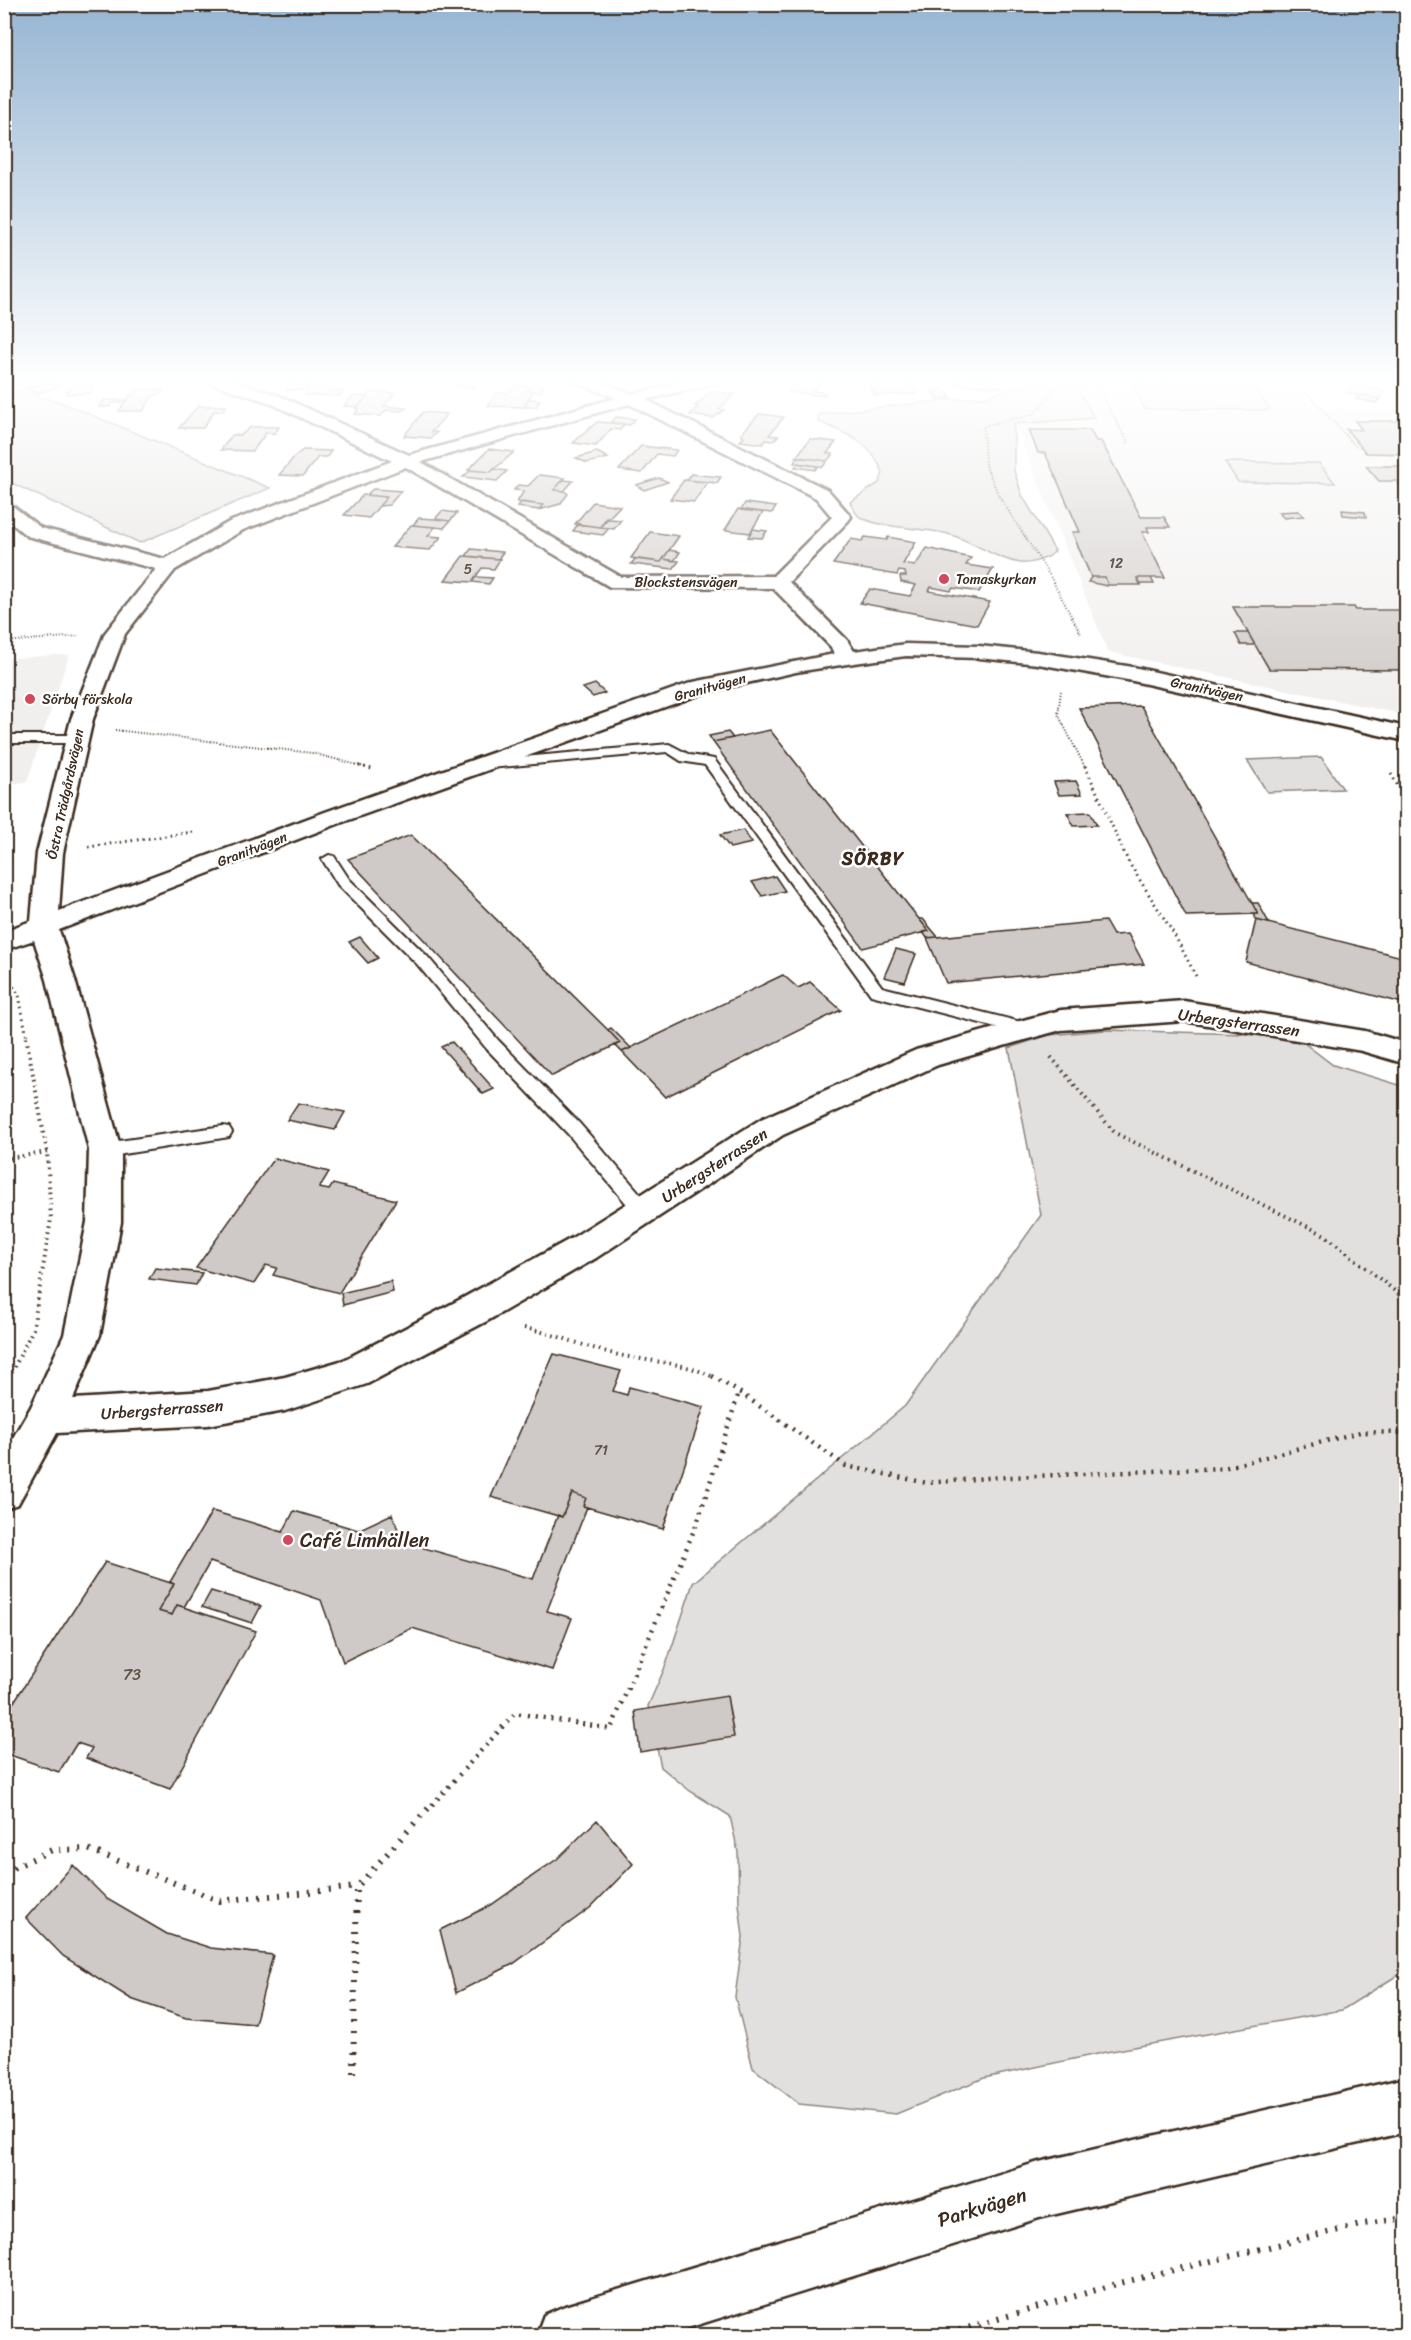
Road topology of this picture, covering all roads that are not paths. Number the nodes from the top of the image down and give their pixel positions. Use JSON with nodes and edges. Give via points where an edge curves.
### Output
{"nodes":[{"id":1,"x":335,"y":488,"type":"edge"},
{"id":2,"x":454,"y":488,"type":"edge"},
{"id":3,"x":810,"y":488,"type":"edge"},
{"id":4,"x":4,"y":508,"type":"edge"},
{"id":5,"x":168,"y":566,"type":"junction"},
{"id":6,"x":778,"y":582,"type":"junction"},
{"id":7,"x":846,"y":658,"type":"junction"},
{"id":8,"x":79,"y":729,"type":"junction"},
{"id":9,"x":1407,"y":734,"type":"edge"},
{"id":10,"x":4,"y":739,"type":"edge"},
{"id":11,"x":490,"y":764,"type":"junction"},
{"id":12,"x":329,"y":859,"type":"dead end"},
{"id":13,"x":44,"y":928,"type":"junction"},
{"id":14,"x":4,"y":941,"type":"edge"},
{"id":15,"x":1027,"y":1029,"type":"junction"},
{"id":16,"x":1407,"y":1054,"type":"edge"},
{"id":17,"x":223,"y":1132,"type":"dead end"},
{"id":18,"x":105,"y":1150,"type":"junction"},
{"id":19,"x":643,"y":1210,"type":"junction"},
{"id":20,"x":46,"y":1417,"type":"junction"},
{"id":21,"x":4,"y":1491,"type":"edge"},
{"id":22,"x":1407,"y":2105,"type":"edge"},
{"id":23,"x":565,"y":2336,"type":"edge"}],
"edges":[{"from":1,"to":5,"type":"street","name":"Östra Trädgårdsvägen","via":[[236,526]]},
{"from":2,"to":6,"type":"street","name":"Blockstensvägen","via":[[617,583]]},
{"from":3,"to":6,"type":"street","via":[[822,494],[842,518]]},
{"from":4,"to":5,"type":"street","via":[[34,532]]},
{"from":5,"to":8,"type":"street","name":"Östra Trädgårdsvägen","via":[[115,633]]},
{"from":6,"to":7,"type":"street","via":[[840,644]]},
{"from":7,"to":9,"type":"street","name":"Granitvägen","via":[[917,651],[979,652],[1065,662]]},
{"from":7,"to":11,"type":"street","name":"Granitvägen","via":[[701,687]]},
{"from":8,"to":10,"type":"lane"},
{"from":8,"to":13,"type":"street","name":"Östra Trädgårdsvägen","via":[[50,853]]},
{"from":11,"to":13,"type":"street","name":"Granitvägen","via":[[334,818]]},
{"from":11,"to":15,"type":"lane","via":[[669,748],[686,758],[709,762],[877,991]]},
{"from":12,"to":19,"type":"lane","via":[[343,882],[422,960],[492,1044],[574,1129]]},
{"from":13,"to":14,"type":"street","name":"Granitvägen"},
{"from":13,"to":18,"type":"street","name":"Östra Trädgårdsvägen"},
{"from":15,"to":16,"type":"street","name":"Urbergsterrassen","via":[[1061,1020],[1184,1011],[1365,1041]]},
{"from":15,"to":19,"type":"street","name":"Urbergsterrassen","via":[[927,1057],[772,1127]]},
{"from":17,"to":18,"type":"lane"},
{"from":18,"to":20,"type":"street","name":"Östra Trädgårdsvägen","via":[[104,1222],[82,1335]]},
{"from":19,"to":20,"type":"street","name":"Urbergsterrassen","via":[[584,1248],[354,1373],[285,1394],[208,1408]]},
{"from":20,"to":21,"type":"street","name":"Östra Trädgårdsvägen"},
{"from":22,"to":23,"type":"street","name":"Parkvägen","via":[[1039,2190]]}]}
